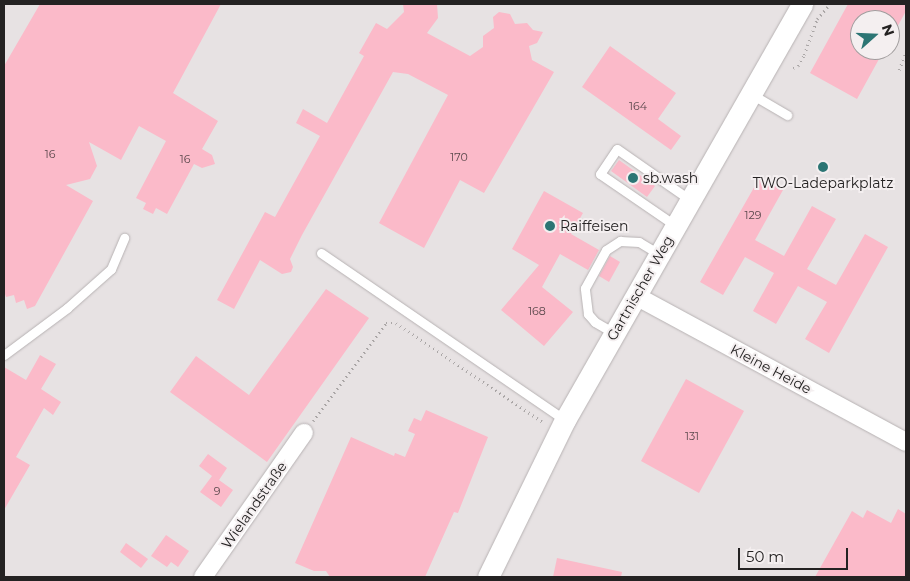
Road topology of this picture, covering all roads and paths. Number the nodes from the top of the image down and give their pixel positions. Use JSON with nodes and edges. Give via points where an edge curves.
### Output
{"nodes":[{"id":1,"x":802,"y":4,"type":"edge"},
{"id":2,"x":830,"y":4,"type":"edge"},
{"id":3,"x":906,"y":52,"type":"edge"},
{"id":4,"x":793,"y":68,"type":"dead end"},
{"id":5,"x":900,"y":70,"type":"dead end"},
{"id":6,"x":751,"y":94,"type":"junction"},
{"id":7,"x":787,"y":115,"type":"dead end"},
{"id":8,"x":690,"y":200,"type":"junction"},
{"id":9,"x":676,"y":226,"type":"junction"},
{"id":10,"x":124,"y":238,"type":"dead end"},
{"id":11,"x":321,"y":253,"type":"dead end"},
{"id":12,"x":659,"y":254,"type":"junction"},
{"id":13,"x":636,"y":296,"type":"junction"},
{"id":14,"x":614,"y":333,"type":"junction"},
{"id":15,"x":4,"y":354,"type":"edge"},
{"id":16,"x":557,"y":423,"type":"junction"},
{"id":17,"x":304,"y":433,"type":"joint"},
{"id":18,"x":906,"y":442,"type":"edge"},
{"id":19,"x":203,"y":577,"type":"edge"},
{"id":20,"x":488,"y":577,"type":"edge"}],
"edges":[{"from":1,"to":6,"type":"street","name":"Gartnischer Weg"},
{"from":2,"to":4,"type":"path","via":[[817,19],[804,55]]},
{"from":3,"to":5,"type":"path"},
{"from":6,"to":7,"type":"lane"},
{"from":6,"to":8,"type":"street","name":"Gartnischer Weg"},
{"from":8,"to":9,"type":"street","name":"Gartnischer Weg"},
{"from":8,"to":9,"type":"lane","via":[[617,149],[600,174]]},
{"from":9,"to":12,"type":"street","name":"Gartnischer Weg"},
{"from":10,"to":15,"type":"lane","via":[[111,269],[67,308]]},
{"from":11,"to":16,"type":"lane"},
{"from":12,"to":13,"type":"street","name":"Gartnischer Weg"},
{"from":12,"to":14,"type":"lane","via":[[639,242],[620,241],[606,250],[585,288],[588,314]]},
{"from":13,"to":14,"type":"street","name":"Gartnischer Weg"},
{"from":13,"to":18,"type":"street","name":"Kleine Heide"},
{"from":14,"to":16,"type":"street","name":"Gartnischer Weg"},
{"from":16,"to":17,"type":"path","via":[[396,323],[386,323]]},
{"from":16,"to":20,"type":"street","name":"Gartnischer Weg"},
{"from":17,"to":19,"type":"street","name":"Wielandstraße"}]}
